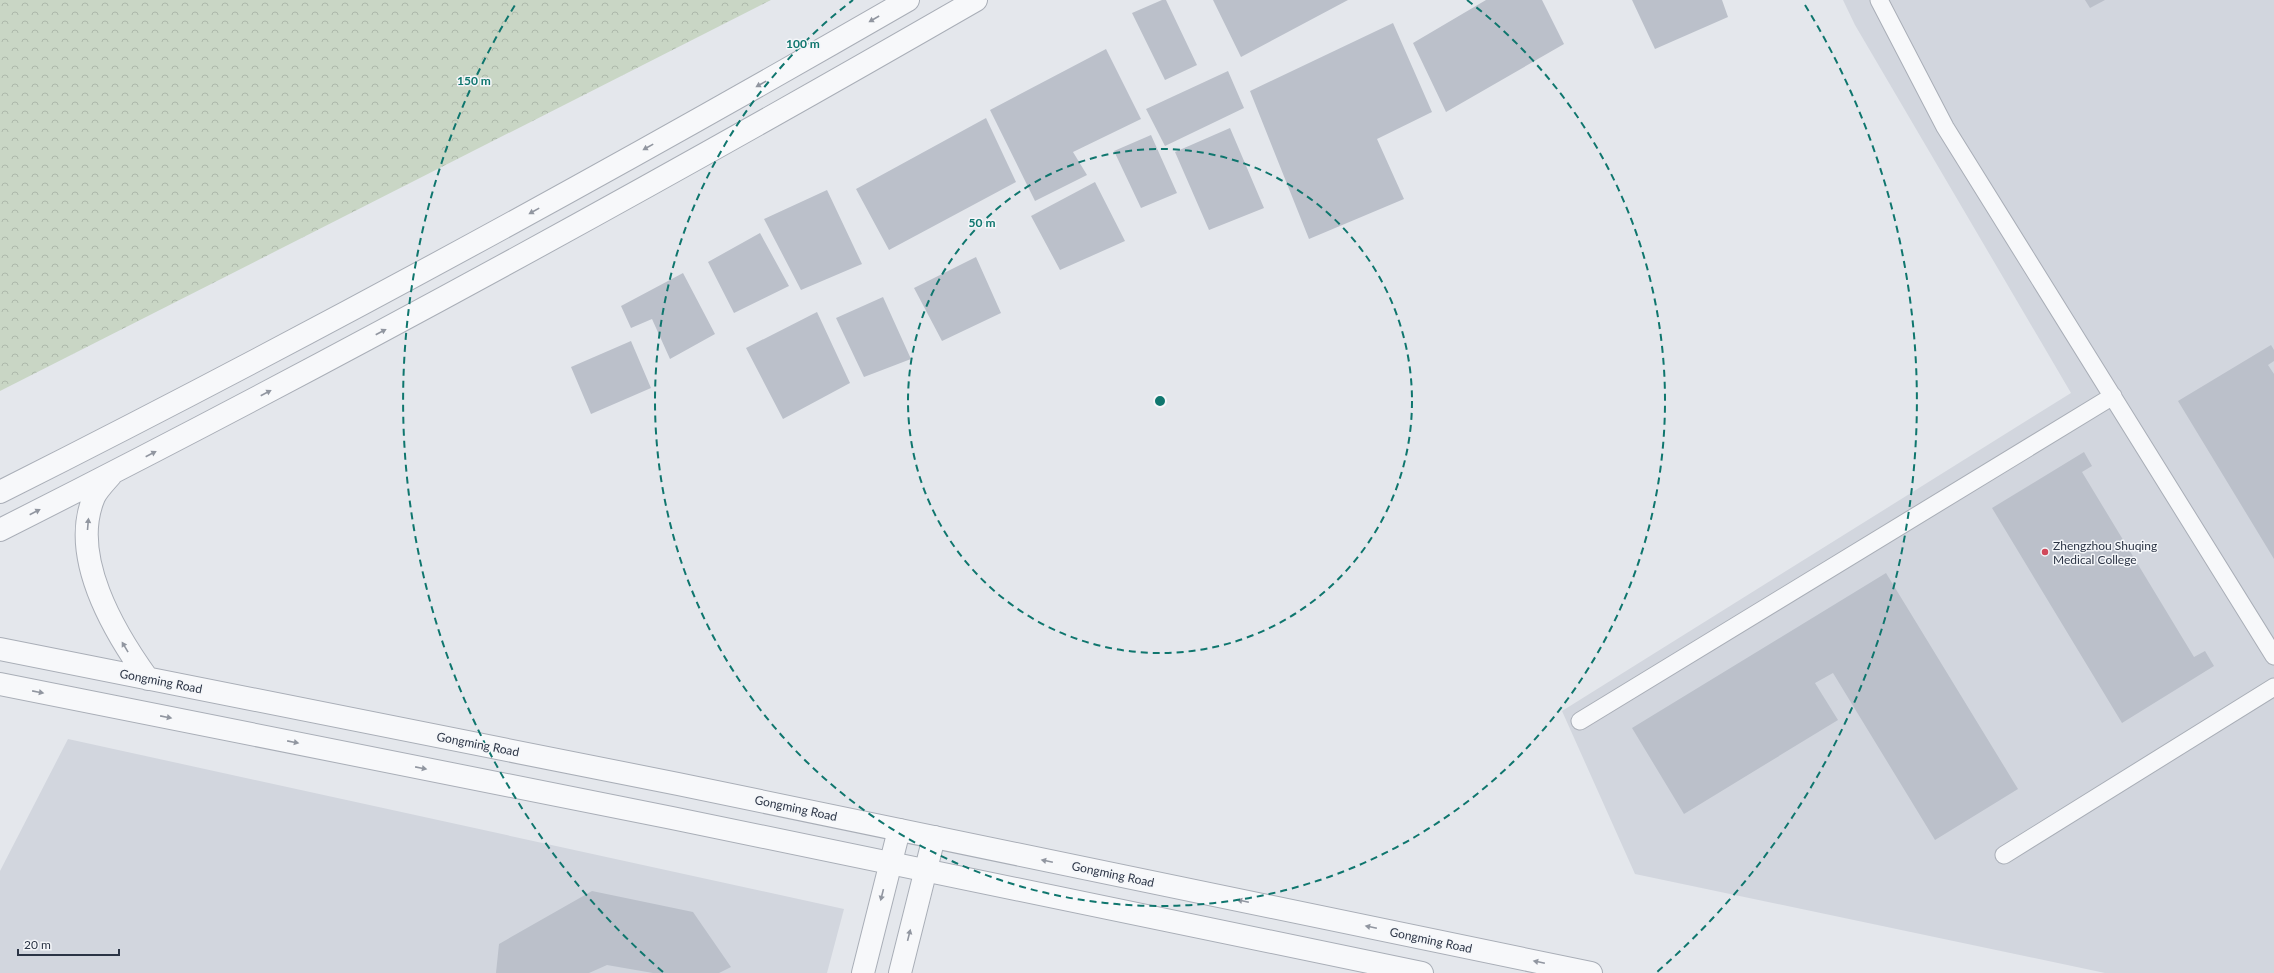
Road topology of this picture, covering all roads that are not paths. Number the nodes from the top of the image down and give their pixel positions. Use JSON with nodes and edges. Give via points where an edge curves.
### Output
{"nodes":[{"id":1,"x":908,"y":0,"type":"edge"},
{"id":2,"x":976,"y":0,"type":"edge"},
{"id":3,"x":1879,"y":0,"type":"edge"},
{"id":4,"x":2112,"y":396,"type":"junction"},
{"id":5,"x":112,"y":473,"type":"junction"},
{"id":6,"x":0,"y":492,"type":"edge"},
{"id":7,"x":0,"y":530,"type":"edge"},
{"id":8,"x":0,"y":649,"type":"edge"},
{"id":9,"x":2274,"y":656,"type":"edge"},
{"id":10,"x":148,"y":679,"type":"junction"},
{"id":11,"x":0,"y":684,"type":"edge"},
{"id":12,"x":2274,"y":687,"type":"edge"},
{"id":13,"x":1580,"y":721,"type":"dead end"},
{"id":14,"x":899,"y":830,"type":"junction"},
{"id":15,"x":934,"y":837,"type":"junction"},
{"id":16,"x":2004,"y":855,"type":"dead end"},
{"id":17,"x":890,"y":863,"type":"junction"},
{"id":18,"x":925,"y":870,"type":"junction"},
{"id":19,"x":863,"y":973,"type":"edge"},
{"id":20,"x":900,"y":973,"type":"edge"},
{"id":21,"x":1422,"y":973,"type":"edge"},
{"id":22,"x":1591,"y":973,"type":"edge"}],
"edges":[{"from":1,"to":6,"type":"street","one_way":true,"via":[[474,245],[172,406]]},
{"from":5,"to":2,"type":"street","one_way":true,"via":[[490,274],[798,103]]},
{"from":3,"to":4,"type":"lane","via":[[1945,127]]},
{"from":4,"to":9,"type":"lane"},
{"from":4,"to":13,"type":"lane"},
{"from":7,"to":5,"type":"street","one_way":true},
{"from":10,"to":5,"type":"street","one_way":true,"via":[[108,616],[97,588],[89,555],[86,524],[94,496]]},
{"from":8,"to":10,"type":"street","name":"Gongming Road"},
{"from":10,"to":14,"type":"street","name":"Gongming Road"},
{"from":11,"to":17,"type":"street","one_way":true},
{"from":12,"to":16,"type":"lane"},
{"from":14,"to":15,"type":"street","name":"Gongming Road"},
{"from":14,"to":17,"type":"street"},
{"from":15,"to":18,"type":"street"},
{"from":22,"to":15,"type":"street","name":"Gongming Road","one_way":true},
{"from":17,"to":18,"type":"street"},
{"from":17,"to":19,"type":"street","one_way":true},
{"from":20,"to":18,"type":"street","one_way":true},
{"from":18,"to":21,"type":"street"}]}
